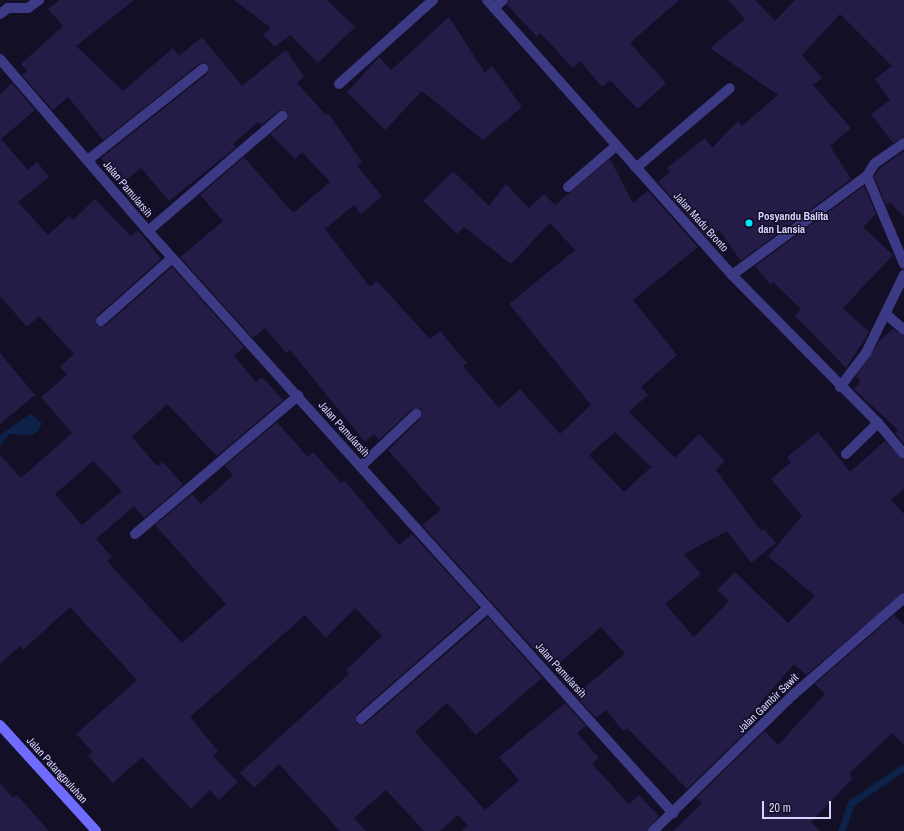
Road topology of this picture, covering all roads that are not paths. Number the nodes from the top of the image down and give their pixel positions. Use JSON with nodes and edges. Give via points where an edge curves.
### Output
{"nodes":[{"id":1,"x":39,"y":0,"type":"edge"},
{"id":2,"x":433,"y":0,"type":"edge"},
{"id":3,"x":486,"y":0,"type":"edge"},
{"id":4,"x":503,"y":0,"type":"edge"},
{"id":5,"x":494,"y":8,"type":"junction"},
{"id":6,"x":0,"y":14,"type":"edge"},
{"id":7,"x":0,"y":59,"type":"edge"},
{"id":8,"x":203,"y":69,"type":"dead end"},
{"id":9,"x":339,"y":84,"type":"dead end"},
{"id":10,"x":730,"y":88,"type":"dead end"},
{"id":11,"x":282,"y":116,"type":"dead end"},
{"id":12,"x":904,"y":143,"type":"edge"},
{"id":13,"x":616,"y":146,"type":"junction"},
{"id":14,"x":88,"y":160,"type":"junction"},
{"id":15,"x":636,"y":168,"type":"junction"},
{"id":16,"x":866,"y":176,"type":"junction"},
{"id":17,"x":568,"y":187,"type":"dead end"},
{"id":18,"x":148,"y":231,"type":"junction"},
{"id":19,"x":172,"y":258,"type":"junction"},
{"id":20,"x":904,"y":264,"type":"edge"},
{"id":21,"x":732,"y":275,"type":"junction"},
{"id":22,"x":904,"y":276,"type":"edge"},
{"id":23,"x":887,"y":315,"type":"junction"},
{"id":24,"x":101,"y":322,"type":"dead end"},
{"id":25,"x":904,"y":330,"type":"edge"},
{"id":26,"x":840,"y":386,"type":"junction"},
{"id":27,"x":298,"y":396,"type":"junction"},
{"id":28,"x":416,"y":414,"type":"dead end"},
{"id":29,"x":878,"y":423,"type":"junction"},
{"id":30,"x":846,"y":454,"type":"dead end"},
{"id":31,"x":904,"y":454,"type":"edge"},
{"id":32,"x":361,"y":466,"type":"junction"},
{"id":33,"x":135,"y":534,"type":"dead end"},
{"id":34,"x":904,"y":598,"type":"edge"},
{"id":35,"x":488,"y":608,"type":"junction"},
{"id":36,"x":361,"y":719,"type":"dead end"},
{"id":37,"x":0,"y":725,"type":"edge"},
{"id":38,"x":673,"y":813,"type":"junction"},
{"id":39,"x":96,"y":831,"type":"edge"},
{"id":40,"x":653,"y":831,"type":"edge"}],
"edges":[{"from":1,"to":6,"type":"street","via":[[28,8],[8,8]]},
{"from":2,"to":9,"type":"street"},
{"from":3,"to":5,"type":"street","name":"Jalan Madu Bronto"},
{"from":4,"to":5,"type":"street"},
{"from":5,"to":13,"type":"street","name":"Jalan Madu Bronto"},
{"from":7,"to":14,"type":"street","name":"Jalan Pamularsih"},
{"from":8,"to":14,"type":"street"},
{"from":10,"to":15,"type":"street"},
{"from":11,"to":18,"type":"street"},
{"from":12,"to":16,"type":"street","via":[[874,163]]},
{"from":13,"to":15,"type":"street","name":"Jalan Madu Bronto"},
{"from":13,"to":17,"type":"street"},
{"from":14,"to":18,"type":"street","name":"Jalan Pamularsih"},
{"from":15,"to":21,"type":"street","name":"Jalan Madu Bronto"},
{"from":16,"to":20,"type":"street"},
{"from":16,"to":21,"type":"street"},
{"from":18,"to":19,"type":"street","name":"Jalan Pamularsih"},
{"from":19,"to":24,"type":"street"},
{"from":19,"to":27,"type":"street","name":"Jalan Pamularsih"},
{"from":21,"to":26,"type":"street","name":"Jalan Madu Bronto"},
{"from":22,"to":23,"type":"street"},
{"from":23,"to":25,"type":"street"},
{"from":23,"to":26,"type":"street","via":[[866,353]]},
{"from":26,"to":29,"type":"street","name":"Jalan Madu Bronto"},
{"from":27,"to":32,"type":"street","name":"Jalan Pamularsih"},
{"from":27,"to":33,"type":"street"},
{"from":28,"to":32,"type":"street"},
{"from":29,"to":30,"type":"street"},
{"from":29,"to":31,"type":"street","name":"Jalan Madu Bronto"},
{"from":32,"to":35,"type":"street","name":"Jalan Pamularsih"},
{"from":34,"to":38,"type":"street","name":"Jalan Gambir Sawit","via":[[794,694]]},
{"from":35,"to":36,"type":"street"},
{"from":35,"to":38,"type":"street","name":"Jalan Pamularsih"},
{"from":37,"to":39,"type":"street","name":"Jalan Patangpuluhan"},
{"from":38,"to":40,"type":"street","name":"Jalan Gambir Sawit"}]}
